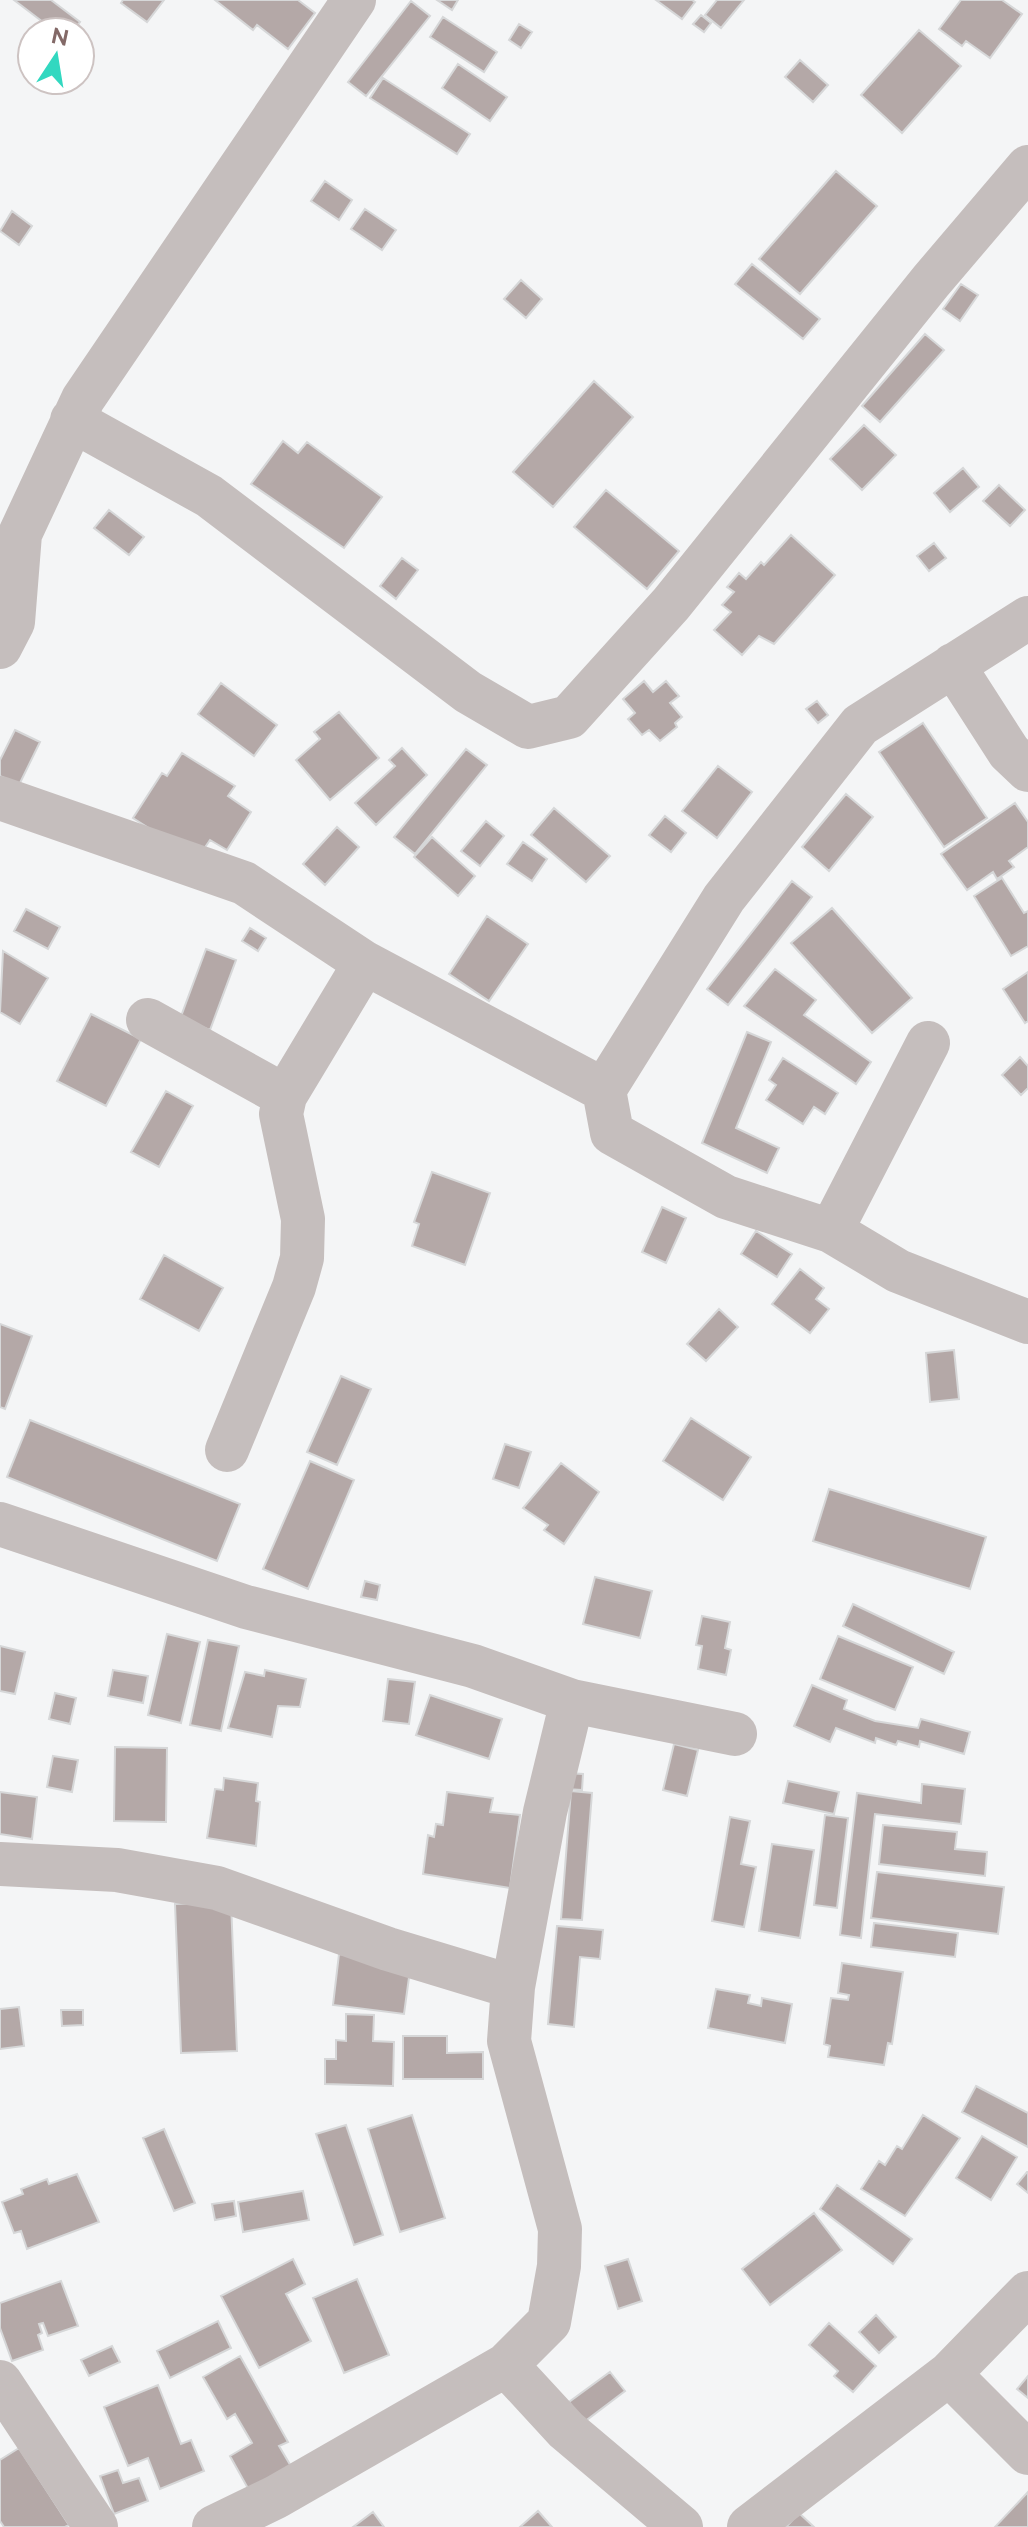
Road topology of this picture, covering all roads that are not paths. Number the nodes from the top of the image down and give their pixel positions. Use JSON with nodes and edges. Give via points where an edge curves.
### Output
{"nodes":[{"id":1,"x":354,"y":0,"type":"edge"},
{"id":2,"x":1028,"y":167,"type":"edge"},
{"id":3,"x":72,"y":420,"type":"junction"},
{"id":4,"x":1028,"y":618,"type":"edge"},
{"id":5,"x":0,"y":647,"type":"edge"},
{"id":6,"x":953,"y":665,"type":"junction"},
{"id":7,"x":1028,"y":770,"type":"edge"},
{"id":8,"x":0,"y":798,"type":"edge"},
{"id":9,"x":365,"y":963,"type":"junction"},
{"id":10,"x":148,"y":1020,"type":"dead end"},
{"id":11,"x":928,"y":1043,"type":"dead end"},
{"id":12,"x":604,"y":1090,"type":"junction"},
{"id":13,"x":285,"y":1096,"type":"junction"},
{"id":14,"x":831,"y":1231,"type":"junction"},
{"id":15,"x":1028,"y":1322,"type":"edge"},
{"id":16,"x":227,"y":1450,"type":"dead end"},
{"id":17,"x":0,"y":1524,"type":"edge"},
{"id":18,"x":572,"y":1701,"type":"junction"},
{"id":19,"x":735,"y":1734,"type":"dead end"},
{"id":20,"x":0,"y":1864,"type":"edge"},
{"id":21,"x":513,"y":1987,"type":"junction"},
{"id":22,"x":1028,"y":2293,"type":"edge"},
{"id":23,"x":506,"y":2365,"type":"junction"},
{"id":24,"x":949,"y":2374,"type":"junction"},
{"id":25,"x":0,"y":2382,"type":"edge"},
{"id":26,"x":1028,"y":2453,"type":"edge"},
{"id":27,"x":96,"y":2527,"type":"edge"},
{"id":28,"x":214,"y":2527,"type":"edge"},
{"id":29,"x":681,"y":2527,"type":"edge"},
{"id":30,"x":749,"y":2527,"type":"edge"}],
"edges":[{"from":1,"to":3,"type":"street"},
{"from":2,"to":3,"type":"street","via":[[771,476],[732,532],[569,717],[528,727],[468,692],[209,496]]},
{"from":3,"to":5,"type":"street","via":[[20,534],[13,622]]},
{"from":4,"to":6,"type":"street"},
{"from":6,"to":7,"type":"street","via":[[1009,752]]},
{"from":6,"to":12,"type":"street","via":[[860,725],[724,898]]},
{"from":8,"to":9,"type":"street","via":[[244,883]]},
{"from":9,"to":12,"type":"street"},
{"from":9,"to":13,"type":"street"},
{"from":10,"to":13,"type":"street"},
{"from":11,"to":14,"type":"street"},
{"from":12,"to":14,"type":"street","via":[[612,1133],[726,1197]]},
{"from":13,"to":16,"type":"street","via":[[281,1114],[303,1219],[302,1258]]},
{"from":14,"to":15,"type":"street","via":[[898,1271]]},
{"from":17,"to":18,"type":"street","via":[[246,1607],[473,1666]]},
{"from":18,"to":19,"type":"street"},
{"from":18,"to":21,"type":"street","via":[[545,1812]]},
{"from":20,"to":21,"type":"street","via":[[117,1870],[217,1888]]},
{"from":21,"to":23,"type":"street","via":[[509,2041],[560,2229],[549,2322]]},
{"from":22,"to":24,"type":"street"},
{"from":23,"to":28,"type":"street"},
{"from":23,"to":29,"type":"street","via":[[566,2430]]},
{"from":24,"to":26,"type":"street"},
{"from":24,"to":30,"type":"street"},
{"from":25,"to":27,"type":"street"}]}
